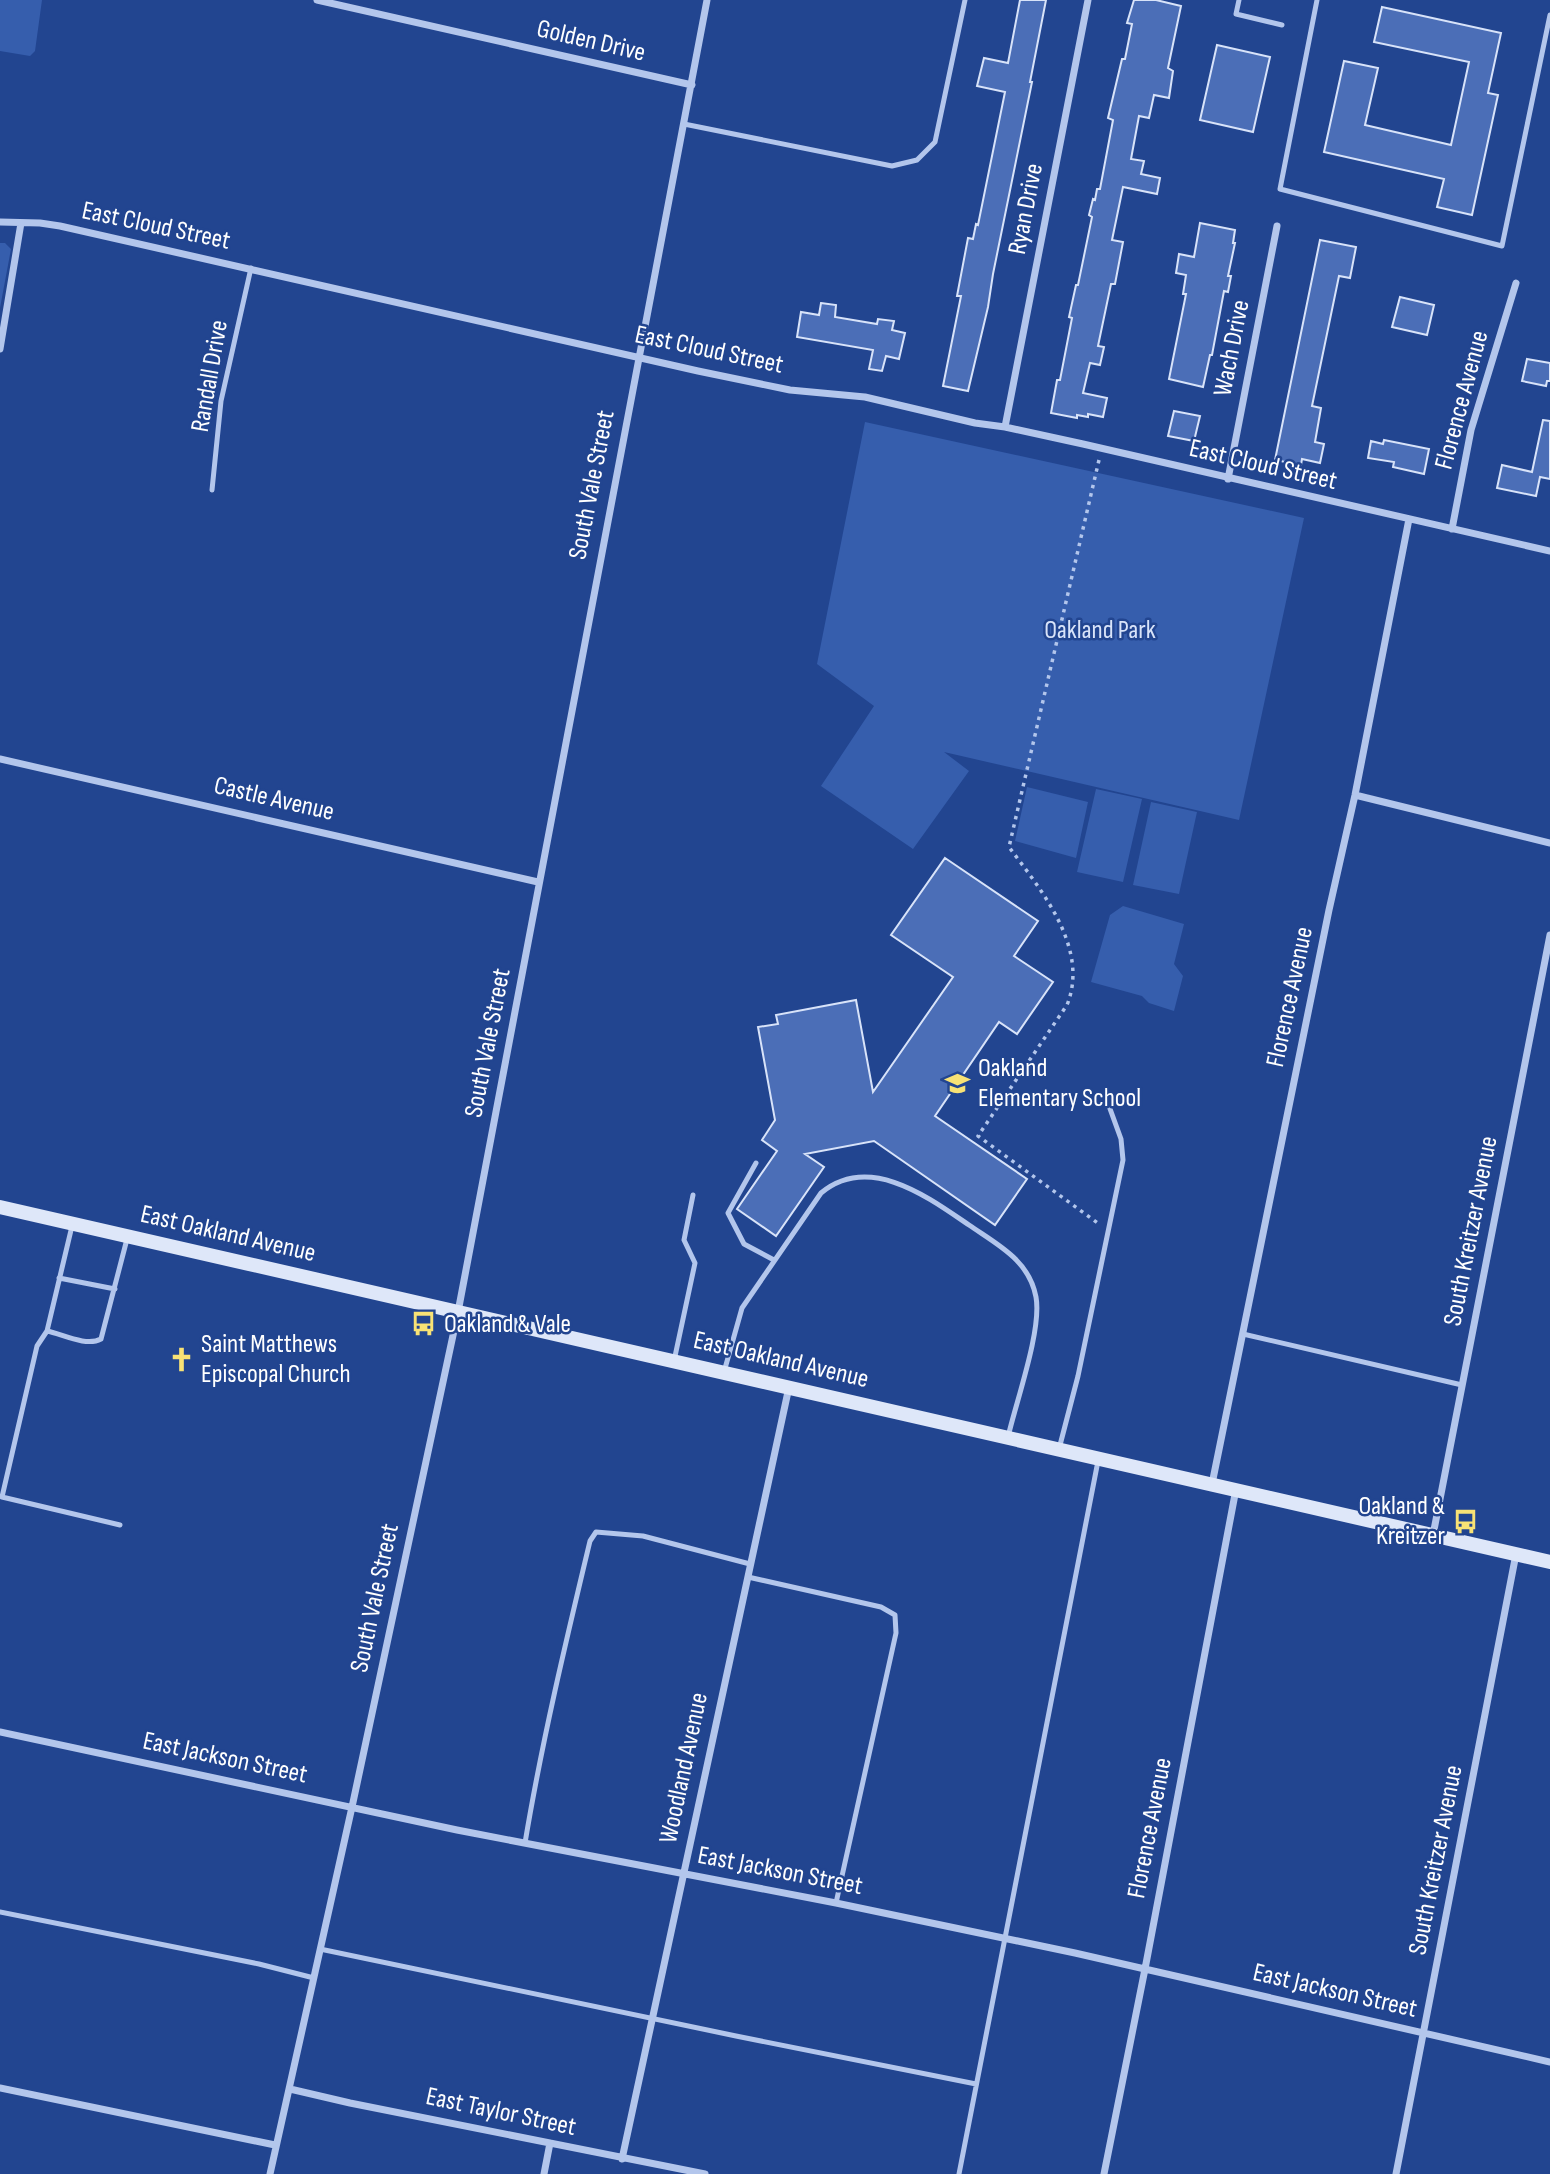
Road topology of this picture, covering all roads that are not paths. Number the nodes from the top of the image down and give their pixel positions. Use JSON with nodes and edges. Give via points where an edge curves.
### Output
{"nodes":[{"id":1,"x":317,"y":0,"type":"edge"},
{"id":2,"x":707,"y":0,"type":"edge"},
{"id":3,"x":965,"y":0,"type":"edge"},
{"id":4,"x":1088,"y":0,"type":"edge"},
{"id":5,"x":1239,"y":0,"type":"edge"},
{"id":6,"x":1317,"y":0,"type":"edge"},
{"id":7,"x":1550,"y":15,"type":"edge"},
{"id":8,"x":1282,"y":24,"type":"dead end"},
{"id":9,"x":692,"y":85,"type":"junction"},
{"id":10,"x":684,"y":124,"type":"junction"},
{"id":11,"x":0,"y":222,"type":"edge"},
{"id":12,"x":21,"y":223,"type":"junction"},
{"id":13,"x":1277,"y":226,"type":"dead end"},
{"id":14,"x":251,"y":268,"type":"junction"},
{"id":15,"x":1516,"y":283,"type":"dead end"},
{"id":16,"x":0,"y":349,"type":"edge"},
{"id":17,"x":639,"y":356,"type":"junction"},
{"id":18,"x":1005,"y":427,"type":"junction"},
{"id":19,"x":1228,"y":479,"type":"junction"},
{"id":20,"x":212,"y":490,"type":"dead end"},
{"id":21,"x":1409,"y":519,"type":"junction"},
{"id":22,"x":1452,"y":528,"type":"junction"},
{"id":23,"x":1550,"y":551,"type":"edge"},
{"id":24,"x":0,"y":759,"type":"edge"},
{"id":25,"x":1355,"y":795,"type":"junction"},
{"id":26,"x":1550,"y":843,"type":"edge"},
{"id":27,"x":538,"y":883,"type":"junction"},
{"id":28,"x":1550,"y":935,"type":"edge"},
{"id":29,"x":1109,"y":1106,"type":"dead end"},
{"id":30,"x":756,"y":1163,"type":"dead end"},
{"id":31,"x":693,"y":1195,"type":"dead end"},
{"id":32,"x":0,"y":1207,"type":"edge"},
{"id":33,"x":73,"y":1223,"type":"junction"},
{"id":34,"x":128,"y":1236,"type":"junction"},
{"id":35,"x":774,"y":1260,"type":"junction"},
{"id":36,"x":59,"y":1278,"type":"junction"},
{"id":37,"x":115,"y":1289,"type":"junction"},
{"id":38,"x":458,"y":1312,"type":"junction"},
{"id":39,"x":47,"y":1331,"type":"junction"},
{"id":40,"x":1242,"y":1334,"type":"junction"},
{"id":41,"x":674,"y":1361,"type":"junction"},
{"id":42,"x":724,"y":1372,"type":"junction"},
{"id":43,"x":1462,"y":1385,"type":"junction"},
{"id":44,"x":789,"y":1387,"type":"junction"},
{"id":45,"x":1008,"y":1437,"type":"junction"},
{"id":46,"x":1059,"y":1449,"type":"junction"},
{"id":47,"x":1099,"y":1458,"type":"junction"},
{"id":48,"x":1212,"y":1484,"type":"junction"},
{"id":49,"x":1236,"y":1489,"type":"junction"},
{"id":50,"x":120,"y":1525,"type":"dead end"},
{"id":51,"x":1433,"y":1535,"type":"junction"},
{"id":52,"x":1516,"y":1554,"type":"junction"},
{"id":53,"x":1550,"y":1562,"type":"edge"},
{"id":54,"x":750,"y":1564,"type":"junction"},
{"id":55,"x":748,"y":1577,"type":"junction"},
{"id":56,"x":0,"y":1732,"type":"edge"},
{"id":57,"x":352,"y":1807,"type":"junction"},
{"id":58,"x":525,"y":1843,"type":"junction"},
{"id":59,"x":683,"y":1874,"type":"junction"},
{"id":60,"x":836,"y":1903,"type":"junction"},
{"id":61,"x":0,"y":1912,"type":"edge"},
{"id":62,"x":1006,"y":1939,"type":"junction"},
{"id":63,"x":320,"y":1949,"type":"junction"},
{"id":64,"x":1145,"y":1969,"type":"junction"},
{"id":65,"x":314,"y":1978,"type":"junction"},
{"id":66,"x":652,"y":2017,"type":"junction"},
{"id":67,"x":1424,"y":2033,"type":"junction"},
{"id":68,"x":1550,"y":2062,"type":"edge"},
{"id":69,"x":976,"y":2084,"type":"junction"},
{"id":70,"x":0,"y":2088,"type":"edge"},
{"id":71,"x":290,"y":2089,"type":"junction"},
{"id":72,"x":550,"y":2143,"type":"junction"},
{"id":73,"x":275,"y":2146,"type":"junction"},
{"id":74,"x":622,"y":2159,"type":"junction"},
{"id":75,"x":270,"y":2174,"type":"edge"},
{"id":76,"x":544,"y":2174,"type":"edge"},
{"id":77,"x":705,"y":2174,"type":"edge"},
{"id":78,"x":959,"y":2174,"type":"edge"},
{"id":79,"x":1104,"y":2174,"type":"edge"},
{"id":80,"x":1396,"y":2174,"type":"edge"}],
"edges":[{"from":1,"to":9,"type":"street","name":"Golden Drive"},
{"from":2,"to":9,"type":"street","name":"South Vale Street"},
{"from":3,"to":10,"type":"lane","via":[[934,142],[917,160],[892,166]]},
{"from":4,"to":18,"type":"street","name":"Ryan Drive"},
{"from":5,"to":8,"type":"lane","via":[[1236,14]]},
{"from":6,"to":7,"type":"lane","via":[[1280,189],[1502,246]]},
{"from":9,"to":10,"type":"street","name":"South Vale Street"},
{"from":10,"to":17,"type":"street","name":"South Vale Street"},
{"from":11,"to":12,"type":"street","name":"East Cloud Street"},
{"from":12,"to":14,"type":"street","name":"East Cloud Street","via":[[60,226]]},
{"from":12,"to":16,"type":"street"},
{"from":13,"to":19,"type":"street","name":"Wach Drive"},
{"from":14,"to":17,"type":"street","name":"East Cloud Street"},
{"from":14,"to":20,"type":"lane","name":"Randall Drive","via":[[221,401]]},
{"from":15,"to":22,"type":"street","name":"Florence Avenue","via":[[1471,430]]},
{"from":17,"to":18,"type":"street","name":"East Cloud Street","via":[[790,390],[865,397]]},
{"from":17,"to":27,"type":"street","name":"South Vale Street"},
{"from":18,"to":19,"type":"street","name":"East Cloud Street"},
{"from":19,"to":21,"type":"street","name":"East Cloud Street"},
{"from":21,"to":22,"type":"street","name":"East Cloud Street"},
{"from":21,"to":25,"type":"street","name":"Florence Avenue"},
{"from":22,"to":23,"type":"street"},
{"from":24,"to":27,"type":"street","name":"Castle Avenue"},
{"from":25,"to":26,"type":"street"},
{"from":25,"to":40,"type":"street","name":"Florence Avenue"},
{"from":27,"to":38,"type":"street","name":"South Vale Street"},
{"from":28,"to":43,"type":"street","name":"South Kreitzer Avenue"},
{"from":29,"to":46,"type":"lane","via":[[1123,1160]]},
{"from":30,"to":35,"type":"lane","via":[[728,1213],[744,1244]]},
{"from":31,"to":41,"type":"lane","via":[[684,1240],[695,1263]]},
{"from":32,"to":33,"type":"main road","name":"East Oakland Avenue"},
{"from":33,"to":34,"type":"main road","name":"East Oakland Avenue"},
{"from":33,"to":36,"type":"lane"},
{"from":34,"to":37,"type":"lane"},
{"from":34,"to":38,"type":"main road","name":"East Oakland Avenue"},
{"from":35,"to":42,"type":"lane","via":[[742,1308]]},
{"from":35,"to":45,"type":"lane","via":[[821,1192],[845,1179],[861,1178],[905,1185],[1006,1250],[1031,1280],[1037,1316]]},
{"from":36,"to":37,"type":"lane"},
{"from":36,"to":39,"type":"lane"},
{"from":37,"to":39,"type":"lane","via":[[101,1339],[95,1342]]},
{"from":38,"to":41,"type":"main road","name":"East Oakland Avenue"},
{"from":38,"to":57,"type":"street","name":"South Vale Street"},
{"from":39,"to":50,"type":"lane","via":[[37,1346],[2,1497]]},
{"from":40,"to":43,"type":"lane"},
{"from":40,"to":48,"type":"street","name":"Florence Avenue"},
{"from":41,"to":42,"type":"main road","name":"East Oakland Avenue"},
{"from":42,"to":44,"type":"main road","name":"East Oakland Avenue"},
{"from":43,"to":51,"type":"street","name":"South Kreitzer Avenue"},
{"from":44,"to":45,"type":"main road","name":"East Oakland Avenue"},
{"from":44,"to":54,"type":"street","name":"Woodland Avenue"},
{"from":45,"to":46,"type":"main road","name":"East Oakland Avenue"},
{"from":46,"to":47,"type":"main road","name":"East Oakland Avenue"},
{"from":47,"to":48,"type":"main road","name":"East Oakland Avenue"},
{"from":47,"to":62,"type":"lane"},
{"from":48,"to":49,"type":"main road","name":"East Oakland Avenue"},
{"from":49,"to":51,"type":"main road","name":"East Oakland Avenue"},
{"from":49,"to":64,"type":"street","name":"Florence Avenue"},
{"from":51,"to":52,"type":"main road","name":"East Oakland Avenue"},
{"from":52,"to":53,"type":"main road","name":"East Oakland Avenue"},
{"from":52,"to":67,"type":"street","name":"South Kreitzer Avenue"},
{"from":54,"to":55,"type":"street","name":"Woodland Avenue"},
{"from":54,"to":58,"type":"lane","via":[[643,1536],[596,1532],[569,1630]]},
{"from":55,"to":59,"type":"street","name":"Woodland Avenue"},
{"from":55,"to":60,"type":"lane","via":[[881,1607],[895,1615],[891,1658]]},
{"from":56,"to":57,"type":"street","name":"East Jackson Street"},
{"from":57,"to":58,"type":"street","name":"East Jackson Street"},
{"from":57,"to":63,"type":"street","name":"South Vale Street"},
{"from":58,"to":59,"type":"street","name":"East Jackson Street"},
{"from":59,"to":60,"type":"street","name":"East Jackson Street"},
{"from":59,"to":66,"type":"street","name":"Woodland Avenue"},
{"from":60,"to":62,"type":"street","name":"East Jackson Street"},
{"from":61,"to":65,"type":"lane"},
{"from":62,"to":64,"type":"street","name":"East Jackson Street"},
{"from":62,"to":69,"type":"lane"},
{"from":63,"to":65,"type":"street","name":"South Vale Street"},
{"from":63,"to":66,"type":"lane"},
{"from":64,"to":67,"type":"street","name":"East Jackson Street"},
{"from":64,"to":79,"type":"street","name":"Florence Avenue"},
{"from":65,"to":71,"type":"street","name":"South Vale Street"},
{"from":66,"to":69,"type":"lane"},
{"from":66,"to":74,"type":"street","name":"Woodland Avenue"},
{"from":67,"to":68,"type":"street","name":"East Jackson Street"},
{"from":67,"to":80,"type":"street","name":"South Kreitzer Avenue"},
{"from":69,"to":78,"type":"lane"},
{"from":70,"to":73,"type":"street"},
{"from":71,"to":72,"type":"street","name":"East Taylor Street"},
{"from":71,"to":73,"type":"street","name":"South Vale Street"},
{"from":72,"to":74,"type":"street","name":"East Taylor Street"},
{"from":72,"to":76,"type":"street"},
{"from":73,"to":75,"type":"street"},
{"from":74,"to":77,"type":"street","name":"East Taylor Street"}]}
